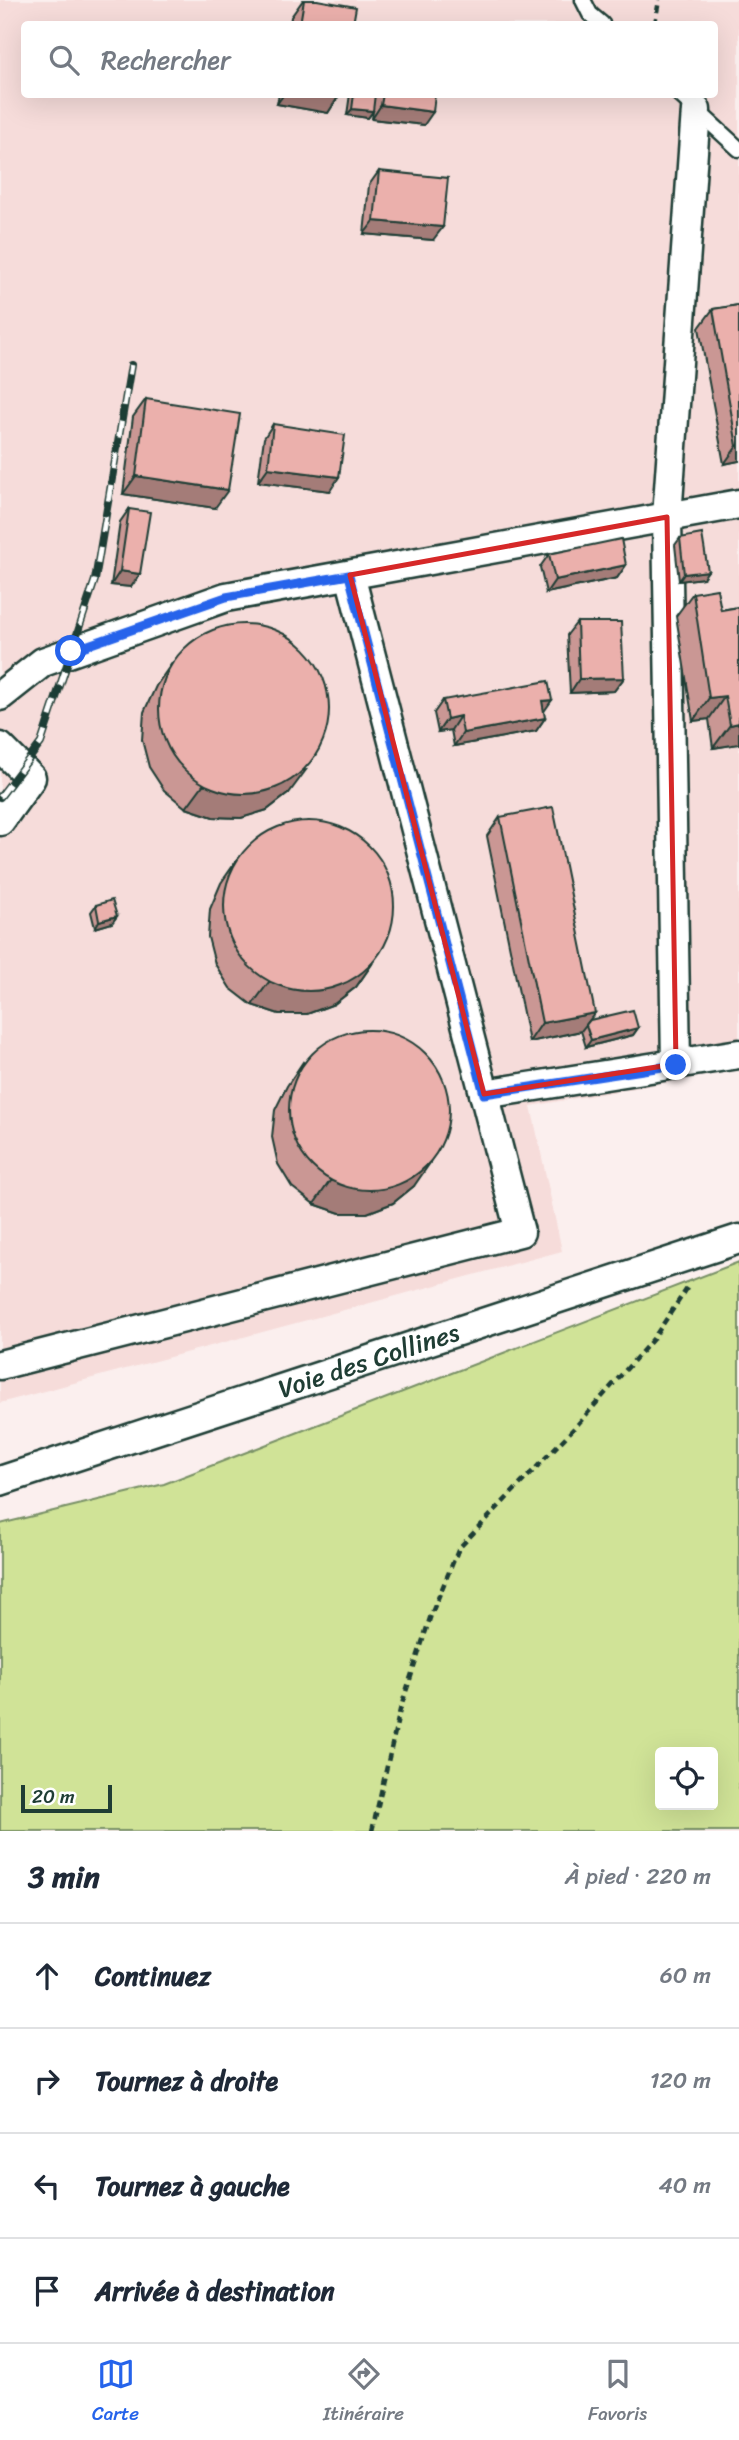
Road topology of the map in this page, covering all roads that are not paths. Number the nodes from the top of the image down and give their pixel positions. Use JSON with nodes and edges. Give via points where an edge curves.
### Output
{"nodes":[{"id":1,"x":583,"y":0,"type":"edge"},
{"id":2,"x":599,"y":21,"type":"edge"},
{"id":3,"x":688,"y":102,"type":"edge"},
{"id":4,"x":739,"y":149,"type":"edge"},
{"id":5,"x":739,"y":504,"type":"edge"},
{"id":6,"x":667,"y":517,"type":"junction"},
{"id":7,"x":349,"y":575,"type":"junction"},
{"id":8,"x":0,"y":696,"type":"edge"},
{"id":9,"x":0,"y":747,"type":"edge"},
{"id":10,"x":0,"y":821,"type":"edge"},
{"id":11,"x":739,"y":1054,"type":"edge"},
{"id":12,"x":676,"y":1065,"type":"junction"},
{"id":13,"x":484,"y":1094,"type":"junction"},
{"id":14,"x":739,"y":1239,"type":"edge"},
{"id":15,"x":0,"y":1365,"type":"edge"},
{"id":16,"x":0,"y":1480,"type":"edge"}],
"edges":[{"from":1,"to":2,"type":"lane"},
{"from":3,"to":4,"type":"lane"},
{"from":3,"to":6,"type":"street"},
{"from":5,"to":6,"type":"street"},
{"from":6,"to":7,"type":"street"},
{"from":6,"to":12,"type":"street"},
{"from":7,"to":8,"type":"street","via":[[226,597],[43,662]]},
{"from":7,"to":13,"type":"street"},
{"from":9,"to":10,"type":"street","via":[[31,778]]},
{"from":11,"to":12,"type":"street"},
{"from":12,"to":13,"type":"street"},
{"from":13,"to":15,"type":"street","via":[[520,1232]]},
{"from":14,"to":16,"type":"street","name":"Voie des Collines"}]}
